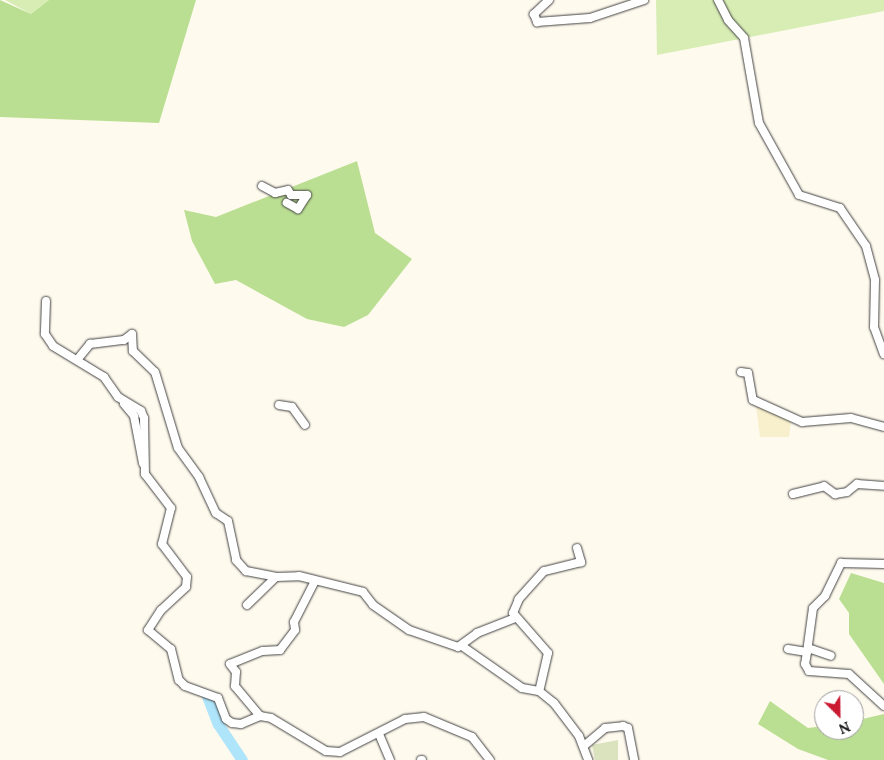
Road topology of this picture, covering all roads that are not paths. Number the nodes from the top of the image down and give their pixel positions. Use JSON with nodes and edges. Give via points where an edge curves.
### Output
{"nodes":[{"id":1,"x":549,"y":0,"type":"edge"},
{"id":2,"x":644,"y":0,"type":"edge"},
{"id":3,"x":718,"y":0,"type":"edge"},
{"id":4,"x":262,"y":186,"type":"dead end"},
{"id":5,"x":287,"y":203,"type":"dead end"},
{"id":6,"x":46,"y":302,"type":"dead end"},
{"id":7,"x":884,"y":354,"type":"edge"},
{"id":8,"x":77,"y":360,"type":"junction"},
{"id":9,"x":741,"y":372,"type":"dead end"},
{"id":10,"x":279,"y":405,"type":"dead end"},
{"id":11,"x":305,"y":425,"type":"dead end"},
{"id":12,"x":884,"y":427,"type":"edge"},
{"id":13,"x":884,"y":486,"type":"edge"},
{"id":14,"x":794,"y":494,"type":"dead end"},
{"id":15,"x":577,"y":548,"type":"dead end"},
{"id":16,"x":884,"y":564,"type":"edge"},
{"id":17,"x":276,"y":576,"type":"junction"},
{"id":18,"x":315,"y":581,"type":"junction"},
{"id":19,"x":247,"y":605,"type":"dead end"},
{"id":20,"x":515,"y":618,"type":"junction"},
{"id":21,"x":462,"y":646,"type":"junction"},
{"id":22,"x":788,"y":649,"type":"dead end"},
{"id":23,"x":807,"y":650,"type":"junction"},
{"id":24,"x":831,"y":656,"type":"dead end"},
{"id":25,"x":539,"y":691,"type":"junction"},
{"id":26,"x":884,"y":706,"type":"edge"},
{"id":27,"x":260,"y":716,"type":"junction"},
{"id":28,"x":379,"y":734,"type":"junction"},
{"id":29,"x":585,"y":745,"type":"junction"},
{"id":30,"x":390,"y":760,"type":"edge"},
{"id":31,"x":490,"y":760,"type":"edge"},
{"id":32,"x":588,"y":760,"type":"edge"},
{"id":33,"x":634,"y":760,"type":"edge"}],
"edges":[{"from":1,"to":2,"type":"street","via":[[534,14],[535,21],[590,18]]},
{"from":3,"to":7,"type":"street","via":[[728,20],[744,38],[760,123],[800,195],[840,208],[866,246],[875,280],[874,328]]},
{"from":4,"to":5,"type":"street","via":[[275,193],[288,190],[294,195],[307,194],[298,209]]},
{"from":6,"to":8,"type":"street","via":[[45,334],[53,346]]},
{"from":8,"to":17,"type":"street","via":[[90,344],[124,340],[132,334],[133,351],[155,372],[178,448],[199,477],[216,513],[228,521],[240,566],[246,571]]},
{"from":8,"to":27,"type":"street","via":[[104,378],[118,397],[141,411],[144,418],[144,467],[152,483],[170,502],[162,544],[187,577],[186,587],[161,610],[148,630],[171,649],[179,680],[185,686],[218,698],[226,719],[241,724]]},
{"from":9,"to":12,"type":"street","via":[[748,373],[753,400],[802,422],[851,418]]},
{"from":10,"to":11,"type":"street","via":[[292,408]]},
{"from":13,"to":14,"type":"street","via":[[857,484],[847,492],[835,494],[824,486]]},
{"from":15,"to":20,"type":"street","via":[[581,562],[544,572],[519,599]]},
{"from":16,"to":23,"type":"street","via":[[841,563],[826,596],[813,608]]},
{"from":17,"to":18,"type":"street","via":[[299,576]]},
{"from":17,"to":19,"type":"street"},
{"from":18,"to":21,"type":"street","via":[[363,592],[373,605],[408,630],[449,646]]},
{"from":18,"to":27,"type":"street","via":[[294,622],[295,630],[280,650],[263,650],[230,664],[236,672],[235,686]]},
{"from":20,"to":21,"type":"street","via":[[477,633]]},
{"from":20,"to":25,"type":"street","via":[[548,654]]},
{"from":21,"to":25,"type":"street","via":[[522,688]]},
{"from":22,"to":23,"type":"street"},
{"from":23,"to":24,"type":"street"},
{"from":23,"to":26,"type":"street","via":[[804,664],[809,672],[849,674]]},
{"from":25,"to":29,"type":"street","via":[[554,703]]},
{"from":27,"to":28,"type":"street","via":[[291,728],[326,751],[340,752]]},
{"from":28,"to":30,"type":"street"},
{"from":28,"to":31,"type":"street","via":[[412,717],[435,720],[472,737]]},
{"from":29,"to":32,"type":"street"},
{"from":29,"to":33,"type":"street","via":[[605,728],[623,726],[628,728]]}]}
